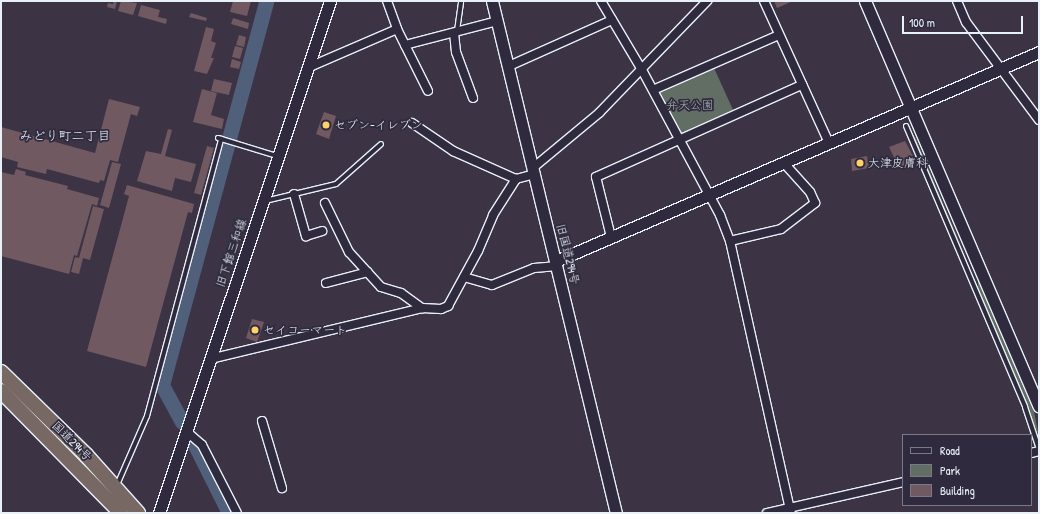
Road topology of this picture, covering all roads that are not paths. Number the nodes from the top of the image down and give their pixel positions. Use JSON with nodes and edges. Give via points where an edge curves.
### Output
{"nodes":[{"id":1,"x":328,"y":1,"type":"edge"},
{"id":2,"x":387,"y":1,"type":"edge"},
{"id":3,"x":461,"y":1,"type":"edge"},
{"id":4,"x":492,"y":1,"type":"edge"},
{"id":5,"x":601,"y":1,"type":"edge"},
{"id":6,"x":706,"y":1,"type":"edge"},
{"id":7,"x":764,"y":1,"type":"edge"},
{"id":8,"x":865,"y":1,"type":"edge"},
{"id":9,"x":957,"y":1,"type":"edge"},
{"id":10,"x":612,"y":20,"type":"junction"},
{"id":11,"x":497,"y":21,"type":"junction"},
{"id":12,"x":397,"y":29,"type":"junction"},
{"id":13,"x":455,"y":32,"type":"junction"},
{"id":14,"x":780,"y":35,"type":"junction"},
{"id":15,"x":405,"y":45,"type":"junction"},
{"id":16,"x":1039,"y":52,"type":"edge"},
{"id":17,"x":509,"y":66,"type":"junction"},
{"id":18,"x":307,"y":68,"type":"junction"},
{"id":19,"x":1001,"y":68,"type":"junction"},
{"id":20,"x":642,"y":70,"type":"junction"},
{"id":21,"x":802,"y":85,"type":"junction"},
{"id":22,"x":653,"y":90,"type":"junction"},
{"id":23,"x":428,"y":92,"type":"dead end"},
{"id":24,"x":472,"y":98,"type":"dead end"},
{"id":25,"x":912,"y":108,"type":"junction"},
{"id":26,"x":1039,"y":120,"type":"edge"},
{"id":27,"x":412,"y":123,"type":"dead end"},
{"id":28,"x":906,"y":126,"type":"dead end"},
{"id":29,"x":679,"y":140,"type":"junction"},
{"id":30,"x":381,"y":144,"type":"dead end"},
{"id":31,"x":829,"y":144,"type":"junction"},
{"id":32,"x":278,"y":156,"type":"junction"},
{"id":33,"x":784,"y":163,"type":"junction"},
{"id":34,"x":535,"y":171,"type":"junction"},
{"id":35,"x":516,"y":179,"type":"junction"},
{"id":36,"x":294,"y":194,"type":"junction"},
{"id":37,"x":708,"y":195,"type":"junction"},
{"id":38,"x":262,"y":201,"type":"junction"},
{"id":39,"x":325,"y":203,"type":"dead end"},
{"id":40,"x":322,"y":231,"type":"dead end"},
{"id":41,"x":612,"y":237,"type":"junction"},
{"id":42,"x":730,"y":241,"type":"junction"},
{"id":43,"x":557,"y":264,"type":"junction"},
{"id":44,"x":368,"y":272,"type":"junction"},
{"id":45,"x":464,"y":277,"type":"junction"},
{"id":46,"x":326,"y":283,"type":"dead end"},
{"id":47,"x":422,"y":308,"type":"junction"},
{"id":48,"x":210,"y":359,"type":"junction"},
{"id":49,"x":1,"y":372,"type":"edge"},
{"id":50,"x":1,"y":391,"type":"edge"},
{"id":51,"x":1039,"y":406,"type":"edge"},
{"id":52,"x":262,"y":421,"type":"dead end"},
{"id":53,"x":186,"y":431,"type":"junction"},
{"id":54,"x":1039,"y":450,"type":"edge"},
{"id":55,"x":902,"y":482,"type":"edge"},
{"id":56,"x":116,"y":487,"type":"junction"},
{"id":57,"x":282,"y":488,"type":"dead end"},
{"id":58,"x":109,"y":508,"type":"edge"},
{"id":59,"x":791,"y":510,"type":"edge"},
{"id":60,"x":121,"y":513,"type":"edge"},
{"id":61,"x":138,"y":513,"type":"edge"},
{"id":62,"x":159,"y":513,"type":"edge"},
{"id":63,"x":237,"y":513,"type":"edge"},
{"id":64,"x":616,"y":513,"type":"edge"},
{"id":65,"x":767,"y":513,"type":"edge"}],
"edges":[{"from":1,"to":18,"type":"street","name":"旧下館三和線"},
{"from":2,"to":12,"type":"street"},
{"from":3,"to":13,"type":"lane"},
{"from":4,"to":11,"type":"street","name":"旧国道294号"},
{"from":5,"to":10,"type":"street"},
{"from":6,"to":20,"type":"street"},
{"from":7,"to":14,"type":"street"},
{"from":8,"to":25,"type":"street"},
{"from":9,"to":19,"type":"street","via":[[966,22]]},
{"from":10,"to":17,"type":"street"},
{"from":10,"to":20,"type":"street"},
{"from":11,"to":13,"type":"street"},
{"from":11,"to":17,"type":"street","name":"旧国道294号"},
{"from":12,"to":15,"type":"street"},
{"from":12,"to":18,"type":"street"},
{"from":13,"to":15,"type":"street"},
{"from":13,"to":24,"type":"street","via":[[456,52]]},
{"from":14,"to":21,"type":"street"},
{"from":14,"to":22,"type":"street"},
{"from":15,"to":23,"type":"street"},
{"from":16,"to":19,"type":"street"},
{"from":17,"to":34,"type":"street","name":"旧国道294号"},
{"from":18,"to":32,"type":"street","name":"旧下館三和線"},
{"from":19,"to":25,"type":"street"},
{"from":19,"to":26,"type":"street"},
{"from":20,"to":22,"type":"street"},
{"from":20,"to":34,"type":"street"},
{"from":21,"to":29,"type":"street"},
{"from":21,"to":31,"type":"street"},
{"from":22,"to":29,"type":"street"},
{"from":25,"to":31,"type":"street"},
{"from":25,"to":51,"type":"street"},
{"from":27,"to":35,"type":"street","via":[[453,152]]},
{"from":28,"to":54,"type":"lane","via":[[1025,407]]},
{"from":29,"to":37,"type":"street"},
{"from":29,"to":41,"type":"street","via":[[596,177]]},
{"from":30,"to":36,"type":"lane","via":[[336,184]]},
{"from":31,"to":33,"type":"street"},
{"from":32,"to":38,"type":"street","name":"旧下館三和線"},
{"from":32,"to":56,"type":"lane","via":[[222,139],[147,416]]},
{"from":33,"to":37,"type":"street"},
{"from":33,"to":42,"type":"street","via":[[810,192],[815,203],[782,229]]},
{"from":34,"to":35,"type":"street"},
{"from":34,"to":43,"type":"street","name":"旧国道294号"},
{"from":35,"to":45,"type":"street","via":[[493,215]]},
{"from":36,"to":38,"type":"lane"},
{"from":36,"to":40,"type":"street","via":[[306,236]]},
{"from":37,"to":41,"type":"street"},
{"from":37,"to":42,"type":"street","via":[[720,215]]},
{"from":38,"to":48,"type":"street","name":"旧下館三和線"},
{"from":39,"to":44,"type":"street","via":[[349,252]]},
{"from":41,"to":43,"type":"street"},
{"from":42,"to":59,"type":"street"},
{"from":43,"to":45,"type":"street","via":[[534,268],[492,285]]},
{"from":43,"to":64,"type":"street","name":"旧国道294号"},
{"from":44,"to":46,"type":"street"},
{"from":44,"to":47,"type":"street","via":[[381,287],[401,293]]},
{"from":45,"to":47,"type":"street","via":[[448,306],[441,309]]},
{"from":47,"to":48,"type":"street"},
{"from":48,"to":53,"type":"street","name":"旧下館三和線"},
{"from":49,"to":56,"type":"highway","name":"国道294号"},
{"from":50,"to":58,"type":"highway","name":"国道294号"},
{"from":52,"to":57,"type":"street"},
{"from":53,"to":62,"type":"street","name":"旧下館三和線"},
{"from":53,"to":63,"type":"street","via":[[202,445]]},
{"from":55,"to":59,"type":"street"},
{"from":56,"to":61,"type":"highway","name":"国道294号"},
{"from":58,"to":60,"type":"highway","name":"国道294号"},
{"from":59,"to":65,"type":"street"}]}
